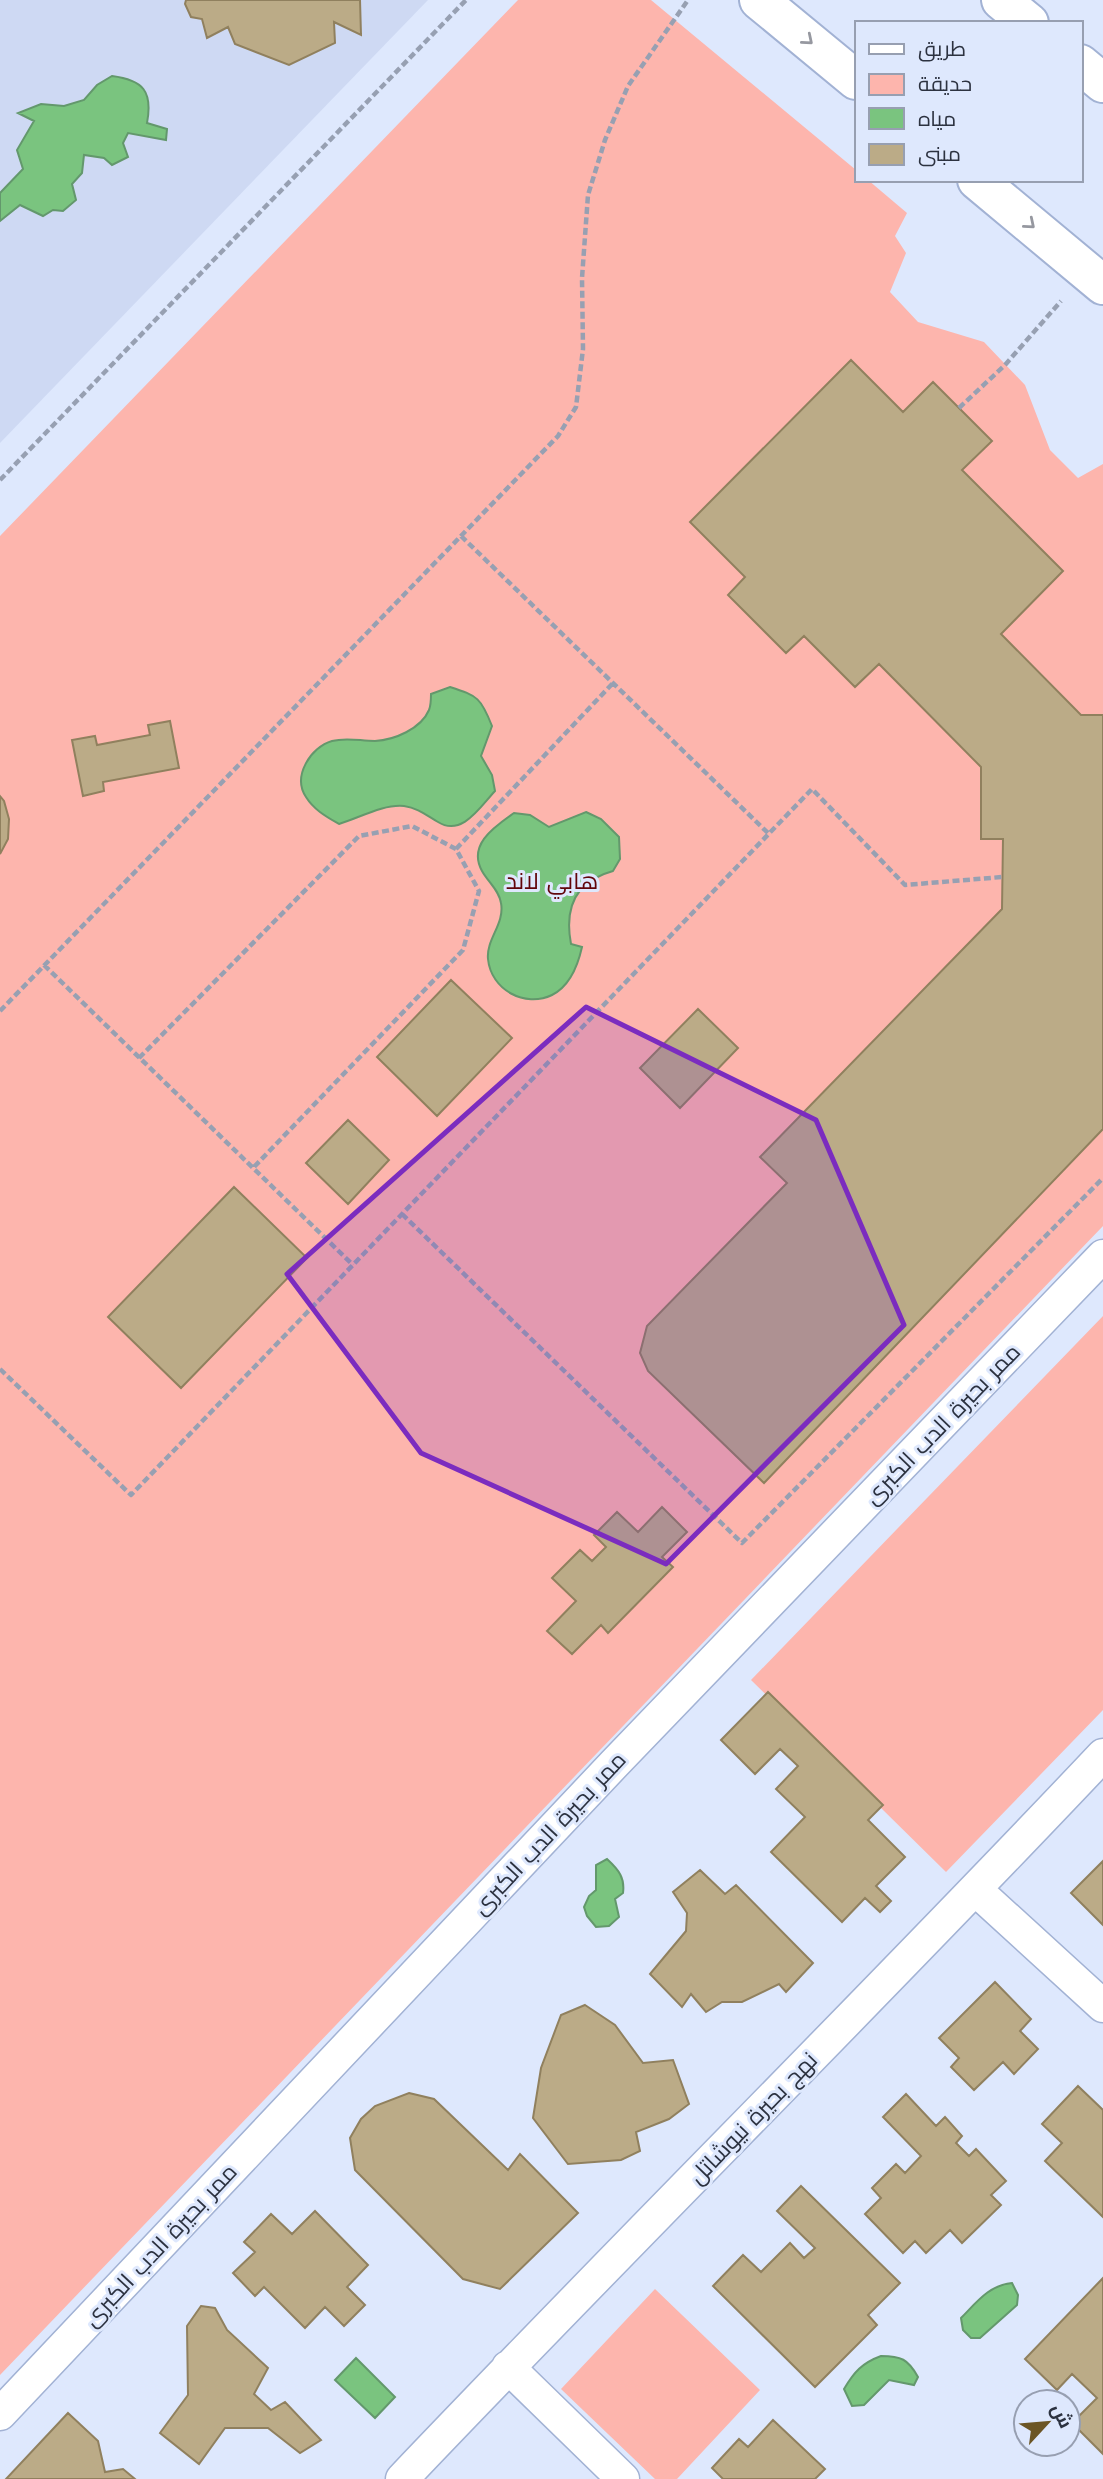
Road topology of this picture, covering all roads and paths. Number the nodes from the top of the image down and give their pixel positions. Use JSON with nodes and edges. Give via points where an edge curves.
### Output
{"nodes":[{"id":1,"x":466,"y":0,"type":"edge"},
{"id":2,"x":688,"y":0,"type":"edge"},
{"id":3,"x":760,"y":0,"type":"edge"},
{"id":4,"x":1001,"y":0,"type":"edge"},
{"id":5,"x":1027,"y":21,"type":"edge"},
{"id":6,"x":1082,"y":66,"type":"edge"},
{"id":7,"x":855,"y":79,"type":"edge"},
{"id":8,"x":1103,"y":83,"type":"edge"},
{"id":9,"x":979,"y":182,"type":"edge"},
{"id":10,"x":1095,"y":278,"type":"edge"},
{"id":11,"x":959,"y":408,"type":"dead end"},
{"id":12,"x":0,"y":480,"type":"edge"},
{"id":13,"x":461,"y":536,"type":"junction"},
{"id":14,"x":613,"y":683,"type":"junction"},
{"id":15,"x":769,"y":834,"type":"junction"},
{"id":16,"x":456,"y":849,"type":"junction"},
{"id":17,"x":1002,"y":877,"type":"dead end"},
{"id":18,"x":44,"y":965,"type":"junction"},
{"id":19,"x":0,"y":1011,"type":"edge"},
{"id":20,"x":139,"y":1058,"type":"junction"},
{"id":21,"x":253,"y":1168,"type":"junction"},
{"id":22,"x":1103,"y":1178,"type":"edge"},
{"id":23,"x":402,"y":1214,"type":"junction"},
{"id":24,"x":1103,"y":1256,"type":"edge"},
{"id":25,"x":353,"y":1265,"type":"junction"},
{"id":26,"x":0,"y":1369,"type":"edge"},
{"id":27,"x":1103,"y":1755,"type":"edge"},
{"id":28,"x":976,"y":1890,"type":"junction"},
{"id":29,"x":1103,"y":2006,"type":"edge"},
{"id":30,"x":508,"y":2367,"type":"junction"},
{"id":31,"x":0,"y":2414,"type":"edge"},
{"id":32,"x":402,"y":2479,"type":"edge"},
{"id":33,"x":624,"y":2479,"type":"edge"}],
"edges":[{"from":1,"to":12,"type":"path"},
{"from":2,"to":13,"type":"path","via":[[628,86],[588,195],[583,349],[576,407],[558,436]]},
{"from":3,"to":7,"type":"main road","one_way":true},
{"from":4,"to":5,"type":"main road"},
{"from":6,"to":8,"type":"main road"},
{"from":9,"to":10,"type":"main road","one_way":true},
{"from":10,"to":11,"type":"path"},
{"from":13,"to":14,"type":"path"},
{"from":13,"to":18,"type":"path"},
{"from":14,"to":15,"type":"path"},
{"from":14,"to":16,"type":"path"},
{"from":15,"to":17,"type":"path","via":[[812,789],[905,885]]},
{"from":15,"to":23,"type":"path"},
{"from":16,"to":20,"type":"path","via":[[412,826],[359,836]]},
{"from":16,"to":21,"type":"path","via":[[480,891],[463,950]]},
{"from":18,"to":19,"type":"path"},
{"from":18,"to":20,"type":"path"},
{"from":20,"to":21,"type":"path"},
{"from":21,"to":25,"type":"path"},
{"from":22,"to":23,"type":"path","via":[[742,1543]]},
{"from":23,"to":25,"type":"path"},
{"from":24,"to":31,"type":"street","name":"ممر بحيرة الدب الكبرى","via":[[614,1764]]},
{"from":25,"to":26,"type":"path","via":[[131,1495]]},
{"from":27,"to":28,"type":"street","name":"نهج بحيرة نيوشاتل"},
{"from":28,"to":29,"type":"street"},
{"from":28,"to":30,"type":"street","name":"نهج بحيرة نيوشاتل"},
{"from":30,"to":32,"type":"street","name":"نهج بحيرة نيوشاتل"},
{"from":30,"to":33,"type":"street"}]}
